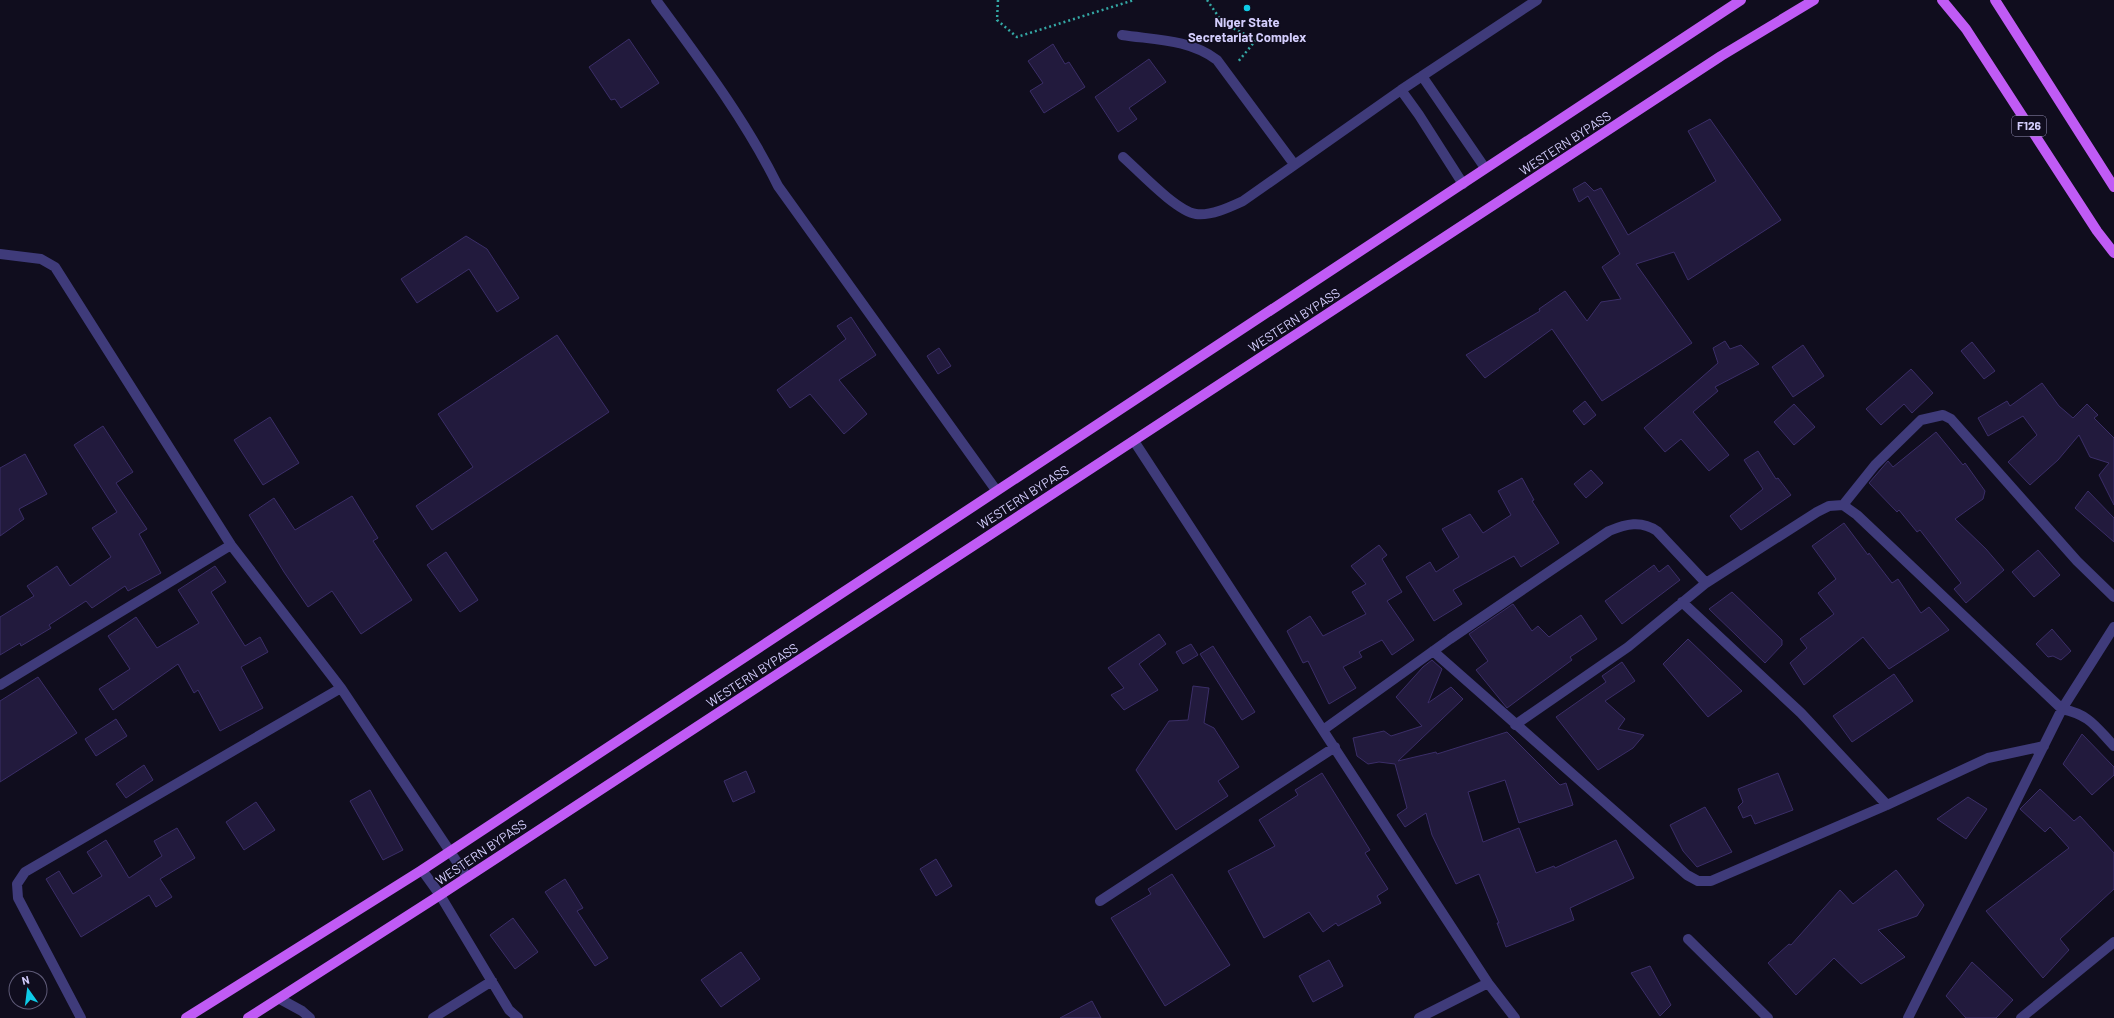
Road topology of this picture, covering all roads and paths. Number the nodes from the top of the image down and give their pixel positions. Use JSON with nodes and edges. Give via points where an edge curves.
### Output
{"nodes":[{"id":1,"x":656,"y":0,"type":"edge"},
{"id":2,"x":998,"y":0,"type":"edge"},
{"id":3,"x":1134,"y":0,"type":"edge"},
{"id":4,"x":1207,"y":0,"type":"edge"},
{"id":5,"x":1537,"y":0,"type":"edge"},
{"id":6,"x":1741,"y":0,"type":"edge"},
{"id":7,"x":1814,"y":0,"type":"edge"},
{"id":8,"x":1942,"y":0,"type":"edge"},
{"id":9,"x":1995,"y":0,"type":"edge"},
{"id":10,"x":1122,"y":35,"type":"dead end"},
{"id":11,"x":1227,"y":74,"type":"junction"},
{"id":12,"x":1422,"y":76,"type":"junction"},
{"id":13,"x":1401,"y":90,"type":"junction"},
{"id":14,"x":1123,"y":157,"type":"dead end"},
{"id":15,"x":1294,"y":164,"type":"junction"},
{"id":16,"x":1485,"y":168,"type":"junction"},
{"id":17,"x":1463,"y":184,"type":"junction"},
{"id":18,"x":2114,"y":187,"type":"edge"},
{"id":19,"x":2114,"y":253,"type":"edge"},
{"id":20,"x":0,"y":254,"type":"edge"},
{"id":21,"x":1134,"y":440,"type":"junction"},
{"id":22,"x":996,"y":490,"type":"junction"},
{"id":23,"x":1842,"y":505,"type":"junction"},
{"id":24,"x":231,"y":545,"type":"junction"},
{"id":25,"x":1706,"y":583,"type":"junction"},
{"id":26,"x":2114,"y":597,"type":"edge"},
{"id":27,"x":1682,"y":602,"type":"junction"},
{"id":28,"x":2114,"y":627,"type":"edge"},
{"id":29,"x":1433,"y":651,"type":"junction"},
{"id":30,"x":0,"y":685,"type":"edge"},
{"id":31,"x":341,"y":688,"type":"junction"},
{"id":32,"x":2062,"y":709,"type":"junction"},
{"id":33,"x":1515,"y":725,"type":"junction"},
{"id":34,"x":1323,"y":730,"type":"junction"},
{"id":35,"x":2044,"y":746,"type":"junction"},
{"id":36,"x":2114,"y":746,"type":"edge"},
{"id":37,"x":1335,"y":747,"type":"junction"},
{"id":38,"x":1887,"y":805,"type":"junction"},
{"id":39,"x":449,"y":852,"type":"junction"},
{"id":40,"x":422,"y":870,"type":"junction"},
{"id":41,"x":466,"y":877,"type":"junction"},
{"id":42,"x":440,"y":895,"type":"junction"},
{"id":43,"x":1100,"y":901,"type":"dead end"},
{"id":44,"x":1688,"y":939,"type":"dead end"},
{"id":45,"x":2114,"y":942,"type":"edge"},
{"id":46,"x":492,"y":981,"type":"junction"},
{"id":47,"x":1488,"y":983,"type":"junction"},
{"id":48,"x":280,"y":999,"type":"junction"},
{"id":49,"x":1765,"y":1017,"type":"edge"},
{"id":50,"x":81,"y":1018,"type":"edge"},
{"id":51,"x":186,"y":1018,"type":"edge"},
{"id":52,"x":248,"y":1018,"type":"edge"},
{"id":53,"x":310,"y":1018,"type":"edge"},
{"id":54,"x":433,"y":1018,"type":"edge"},
{"id":55,"x":518,"y":1018,"type":"edge"},
{"id":56,"x":1419,"y":1018,"type":"edge"},
{"id":57,"x":1515,"y":1018,"type":"edge"},
{"id":58,"x":1908,"y":1018,"type":"edge"},
{"id":59,"x":2021,"y":1018,"type":"edge"}],
"edges":[{"from":1,"to":22,"type":"street","via":[[715,79],[778,186]]},
{"from":2,"to":3,"type":"path","via":[[996,20],[1017,37]]},
{"from":4,"to":11,"type":"path","via":[[1223,23],[1256,40]]},
{"from":5,"to":12,"type":"street"},
{"from":6,"to":16,"type":"main road","name":"WESTERN BYPASS"},
{"from":7,"to":21,"type":"main road","name":"WESTERN BYPASS","via":[[1714,61]]},
{"from":8,"to":19,"type":"main road","number":"F126","via":[[1966,29],[2097,231]]},
{"from":9,"to":18,"type":"main road","number":"F126"},
{"from":10,"to":11,"type":"street","via":[[1189,44],[1204,50]]},
{"from":11,"to":15,"type":"street"},
{"from":12,"to":13,"type":"street"},
{"from":12,"to":16,"type":"street"},
{"from":13,"to":15,"type":"street"},
{"from":13,"to":17,"type":"street"},
{"from":14,"to":15,"type":"street","via":[[1181,209],[1196,214],[1213,212],[1243,201]]},
{"from":16,"to":17,"type":"main road","name":"WESTERN BYPASS"},
{"from":17,"to":22,"type":"main road","name":"WESTERN BYPASS"},
{"from":20,"to":24,"type":"street","via":[[41,259],[55,267]]},
{"from":21,"to":34,"type":"street"},
{"from":21,"to":41,"type":"main road","name":"WESTERN BYPASS"},
{"from":22,"to":39,"type":"main road","name":"WESTERN BYPASS"},
{"from":23,"to":25,"type":"street","via":[[1829,506],[1817,512]]},
{"from":23,"to":26,"type":"street","via":[[1875,465],[1921,420],[1943,415],[1951,419],[2076,561]]},
{"from":23,"to":32,"type":"street","via":[[1857,515]]},
{"from":24,"to":30,"type":"street"},
{"from":24,"to":31,"type":"street"},
{"from":25,"to":27,"type":"street"},
{"from":25,"to":29,"type":"street","via":[[1657,531],[1648,525],[1624,525],[1603,535]]},
{"from":27,"to":33,"type":"street","via":[[1628,647]]},
{"from":27,"to":38,"type":"street","via":[[1801,713]]},
{"from":28,"to":32,"type":"street"},
{"from":29,"to":33,"type":"street"},
{"from":29,"to":34,"type":"street"},
{"from":31,"to":39,"type":"street"},
{"from":31,"to":50,"type":"street","via":[[25,872],[18,884],[18,898]]},
{"from":32,"to":35,"type":"street"},
{"from":32,"to":36,"type":"street","via":[[2088,718]]},
{"from":33,"to":38,"type":"street","via":[[1687,875],[1698,881],[1711,880]]},
{"from":34,"to":37,"type":"street"},
{"from":35,"to":38,"type":"street","via":[[1988,758]]},
{"from":35,"to":58,"type":"street"},
{"from":37,"to":43,"type":"street"},
{"from":37,"to":47,"type":"street"},
{"from":39,"to":40,"type":"main road","name":"WESTERN BYPASS"},
{"from":39,"to":41,"type":"street"},
{"from":40,"to":42,"type":"street"},
{"from":40,"to":51,"type":"main road","name":"WESTERN BYPASS"},
{"from":41,"to":42,"type":"main road","name":"WESTERN BYPASS"},
{"from":42,"to":46,"type":"street"},
{"from":42,"to":48,"type":"main road","name":"WESTERN BYPASS"},
{"from":44,"to":49,"type":"street"},
{"from":45,"to":59,"type":"street"},
{"from":46,"to":54,"type":"street"},
{"from":46,"to":55,"type":"street","via":[[509,1010]]},
{"from":47,"to":56,"type":"street"},
{"from":47,"to":57,"type":"street"},
{"from":48,"to":52,"type":"main road","name":"WESTERN BYPASS"},
{"from":48,"to":53,"type":"street"}]}
